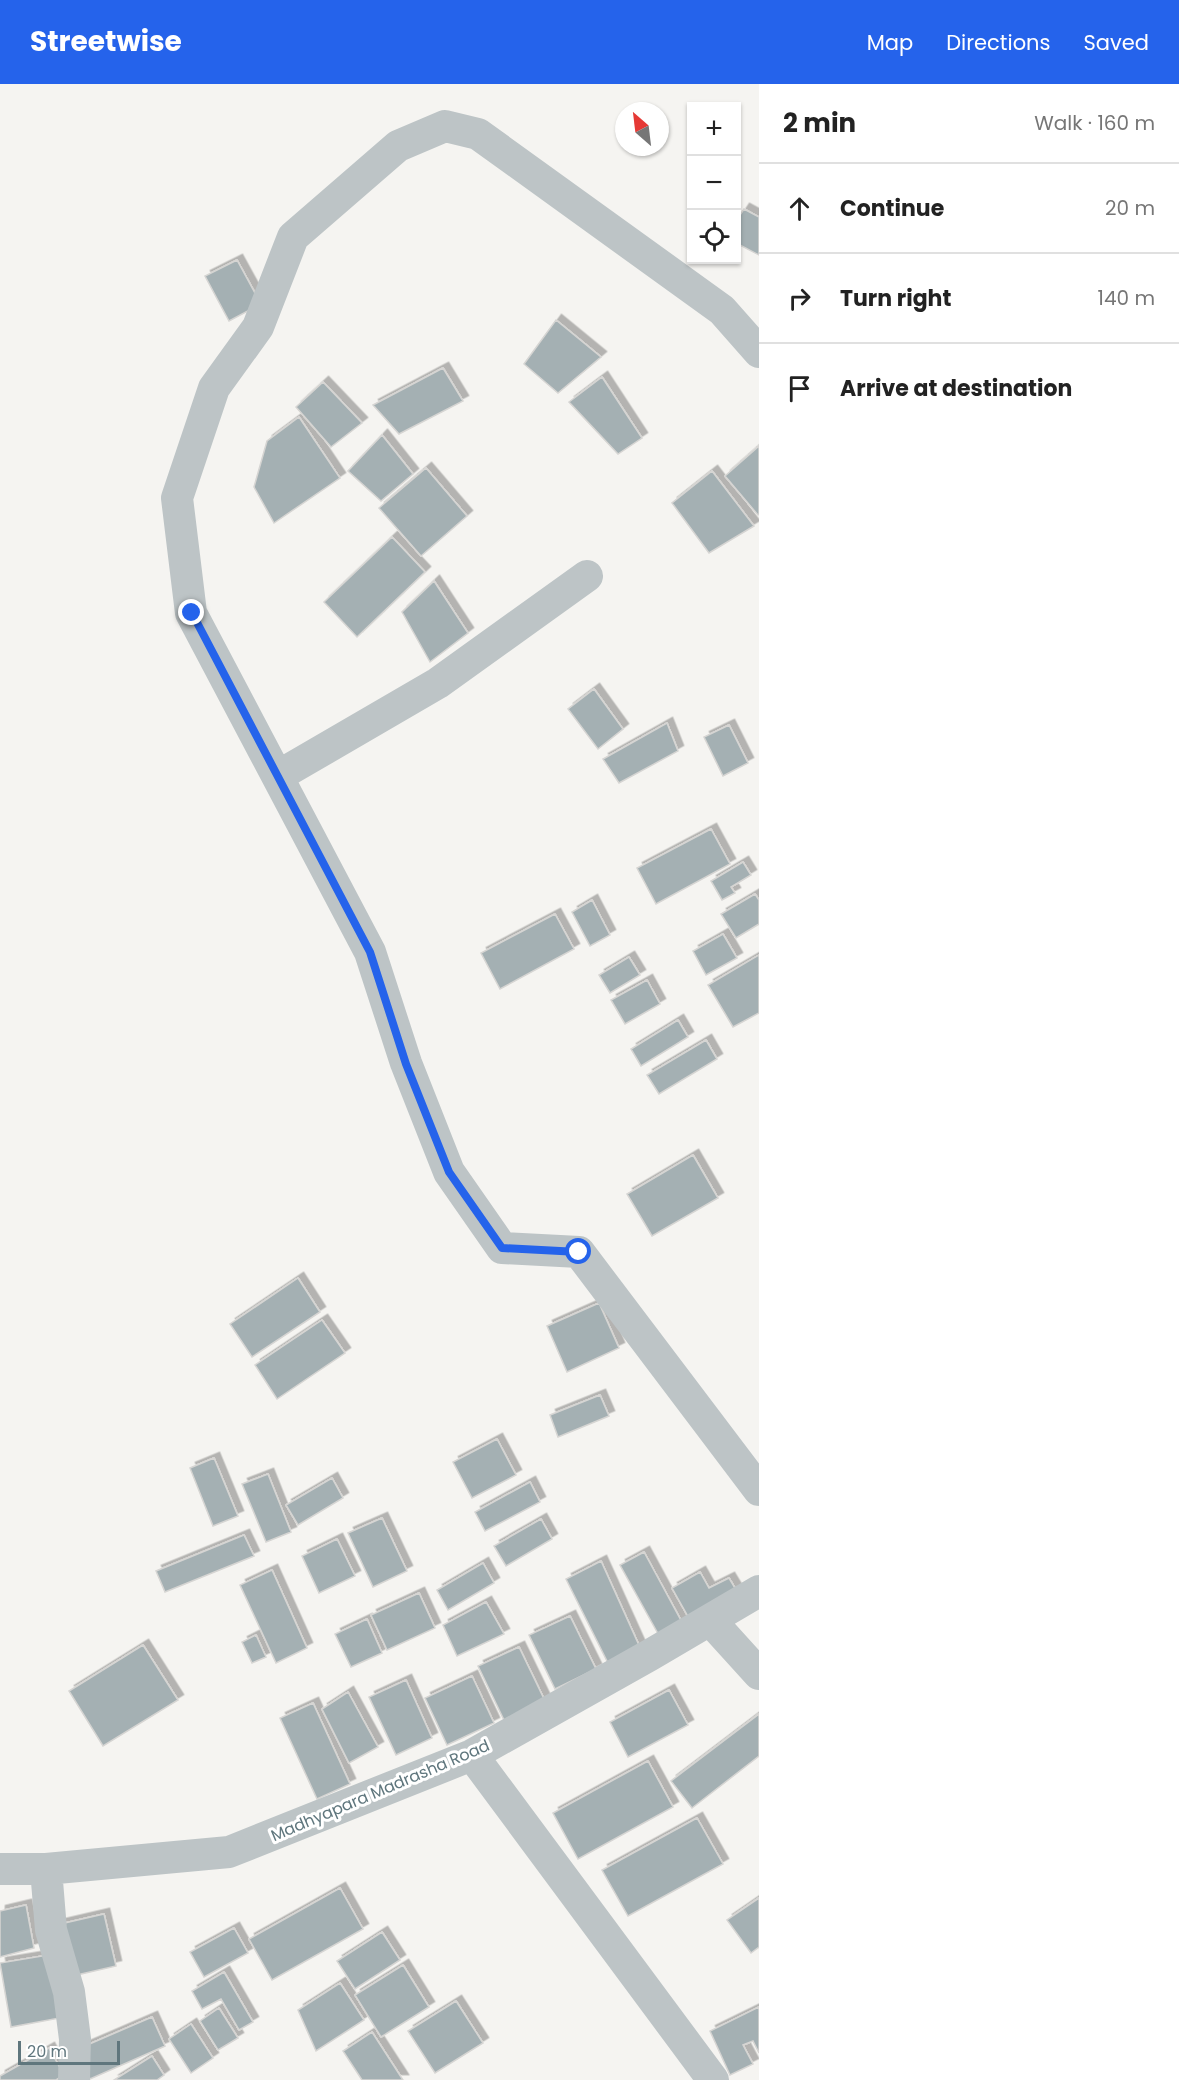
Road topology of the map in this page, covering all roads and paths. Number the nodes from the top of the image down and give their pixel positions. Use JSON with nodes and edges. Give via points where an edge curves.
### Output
{"nodes":[{"id":1,"x":759,"y":352,"type":"edge"},
{"id":2,"x":587,"y":576,"type":"dead end"},
{"id":3,"x":278,"y":776,"type":"junction"},
{"id":4,"x":759,"y":1490,"type":"edge"},
{"id":5,"x":759,"y":1591,"type":"edge"},
{"id":6,"x":710,"y":1620,"type":"junction"},
{"id":7,"x":759,"y":1674,"type":"edge"},
{"id":8,"x":472,"y":1755,"type":"junction"},
{"id":9,"x":0,"y":1869,"type":"edge"},
{"id":10,"x":46,"y":1869,"type":"junction"},
{"id":11,"x":74,"y":2080,"type":"edge"},
{"id":12,"x":712,"y":2080,"type":"edge"}],
"edges":[{"from":1,"to":3,"type":"street","via":[[722,310],[478,134],[445,126],[398,146],[293,237],[258,327],[214,388],[177,498],[192,613]]},
{"from":2,"to":3,"type":"street","via":[[438,683]]},
{"from":3,"to":4,"type":"street","via":[[370,952],[406,1064],[449,1172],[502,1248],[579,1252]]},
{"from":5,"to":6,"type":"street","name":"Madhyapara Madrasha Road"},
{"from":6,"to":7,"type":"street"},
{"from":6,"to":8,"type":"street","name":"Madhyapara Madrasha Road"},
{"from":8,"to":10,"type":"street","name":"Madhyapara Madrasha Road","via":[[229,1852]]},
{"from":8,"to":12,"type":"street"},
{"from":9,"to":10,"type":"street","name":"Madhyapara Madrasha Road"},
{"from":10,"to":11,"type":"street","via":[[51,1930],[69,1992],[75,2039]]}]}
